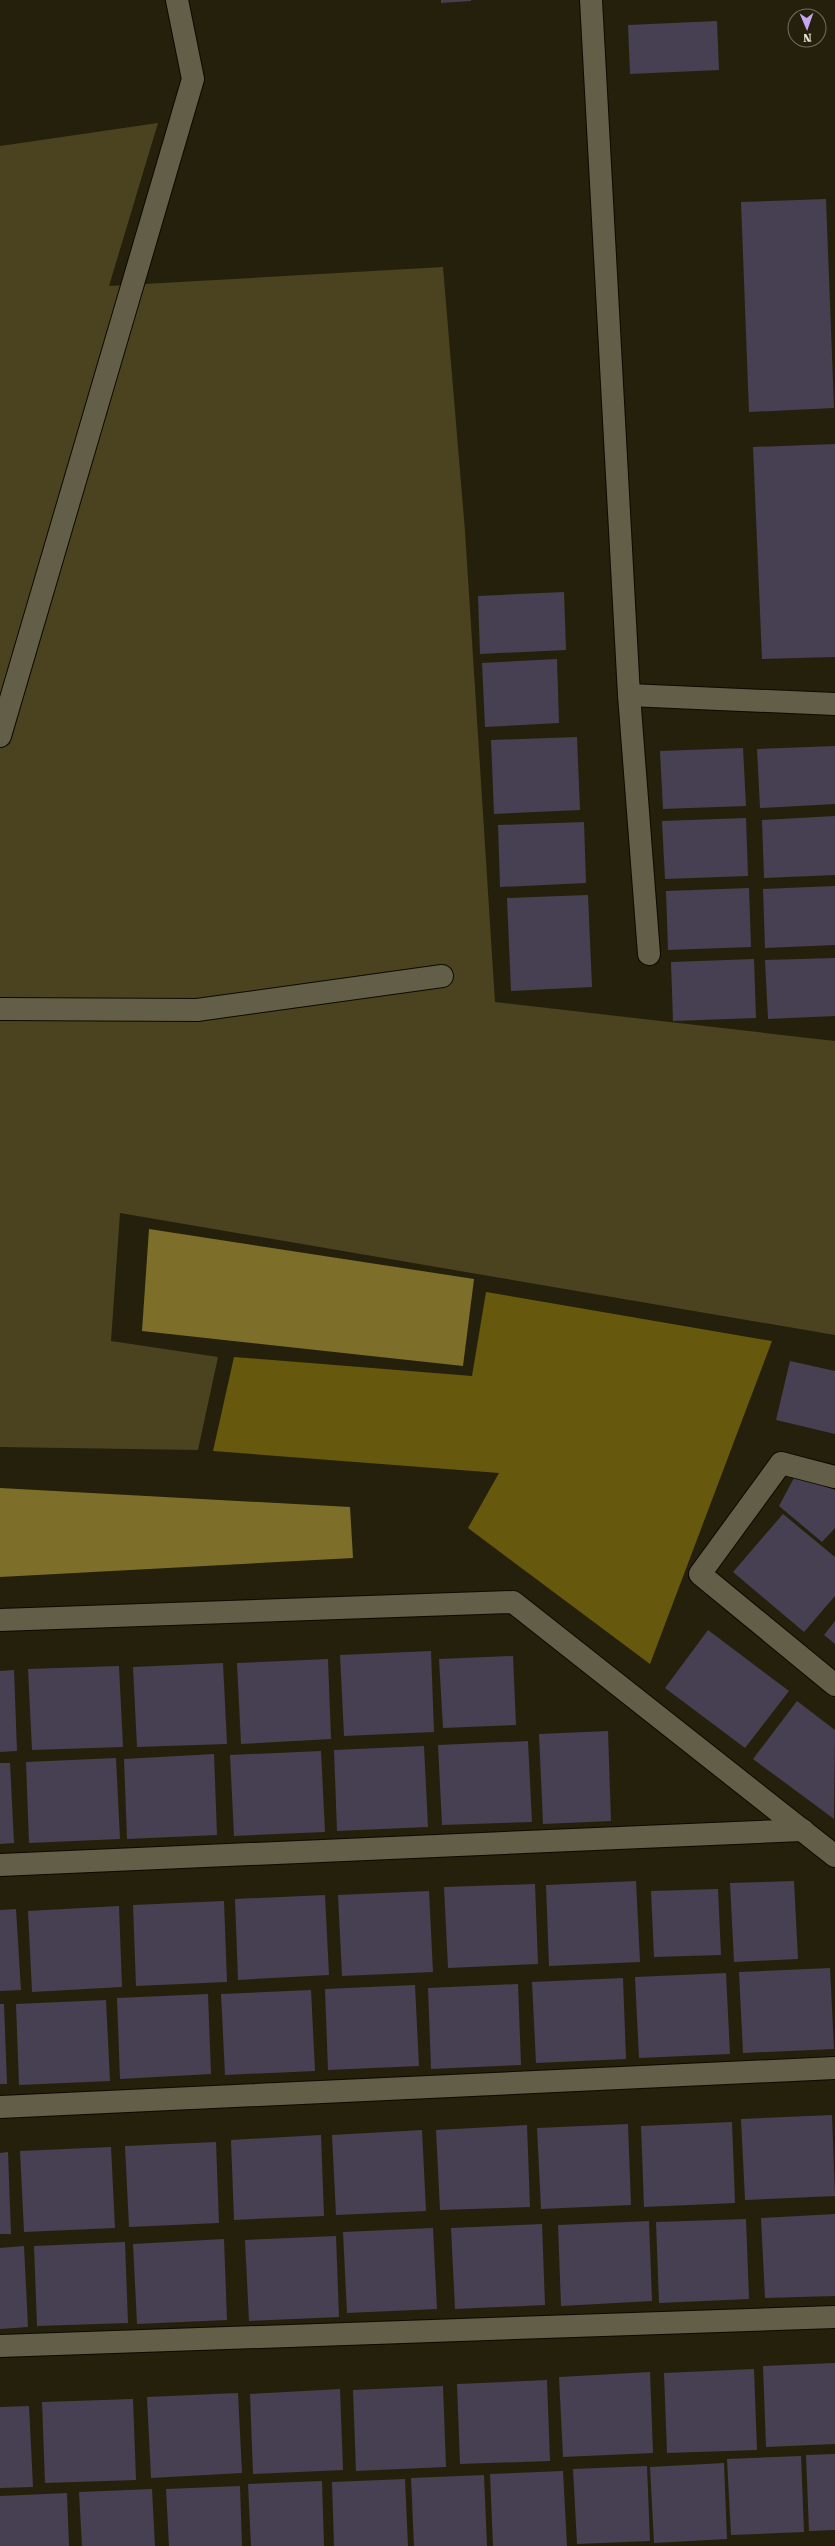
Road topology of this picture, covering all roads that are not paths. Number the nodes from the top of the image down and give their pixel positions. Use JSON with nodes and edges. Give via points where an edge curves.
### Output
{"nodes":[{"id":1,"x":177,"y":0,"type":"edge"},
{"id":2,"x":592,"y":0,"type":"edge"},
{"id":3,"x":629,"y":695,"type":"junction"},
{"id":4,"x":835,"y":704,"type":"edge"},
{"id":5,"x":0,"y":736,"type":"edge"},
{"id":6,"x":649,"y":954,"type":"dead end"},
{"id":7,"x":442,"y":976,"type":"dead end"},
{"id":8,"x":0,"y":1009,"type":"edge"},
{"id":9,"x":835,"y":1477,"type":"edge"},
{"id":10,"x":0,"y":1620,"type":"edge"},
{"id":11,"x":835,"y":1685,"type":"edge"},
{"id":12,"x":803,"y":1830,"type":"junction"},
{"id":13,"x":835,"y":1856,"type":"edge"},
{"id":14,"x":0,"y":1865,"type":"edge"},
{"id":15,"x":835,"y":2068,"type":"edge"},
{"id":16,"x":0,"y":2107,"type":"edge"},
{"id":17,"x":835,"y":2317,"type":"edge"},
{"id":18,"x":0,"y":2346,"type":"edge"}],
"edges":[{"from":1,"to":5,"type":"street","via":[[193,79]]},
{"from":2,"to":3,"type":"street"},
{"from":3,"to":4,"type":"street"},
{"from":3,"to":6,"type":"street"},
{"from":7,"to":8,"type":"street","via":[[198,1010]]},
{"from":9,"to":11,"type":"street","via":[[781,1463],[700,1574]]},
{"from":10,"to":12,"type":"street","via":[[513,1602]]},
{"from":12,"to":13,"type":"street"},
{"from":12,"to":14,"type":"street"},
{"from":15,"to":16,"type":"street"},
{"from":17,"to":18,"type":"street"}]}
